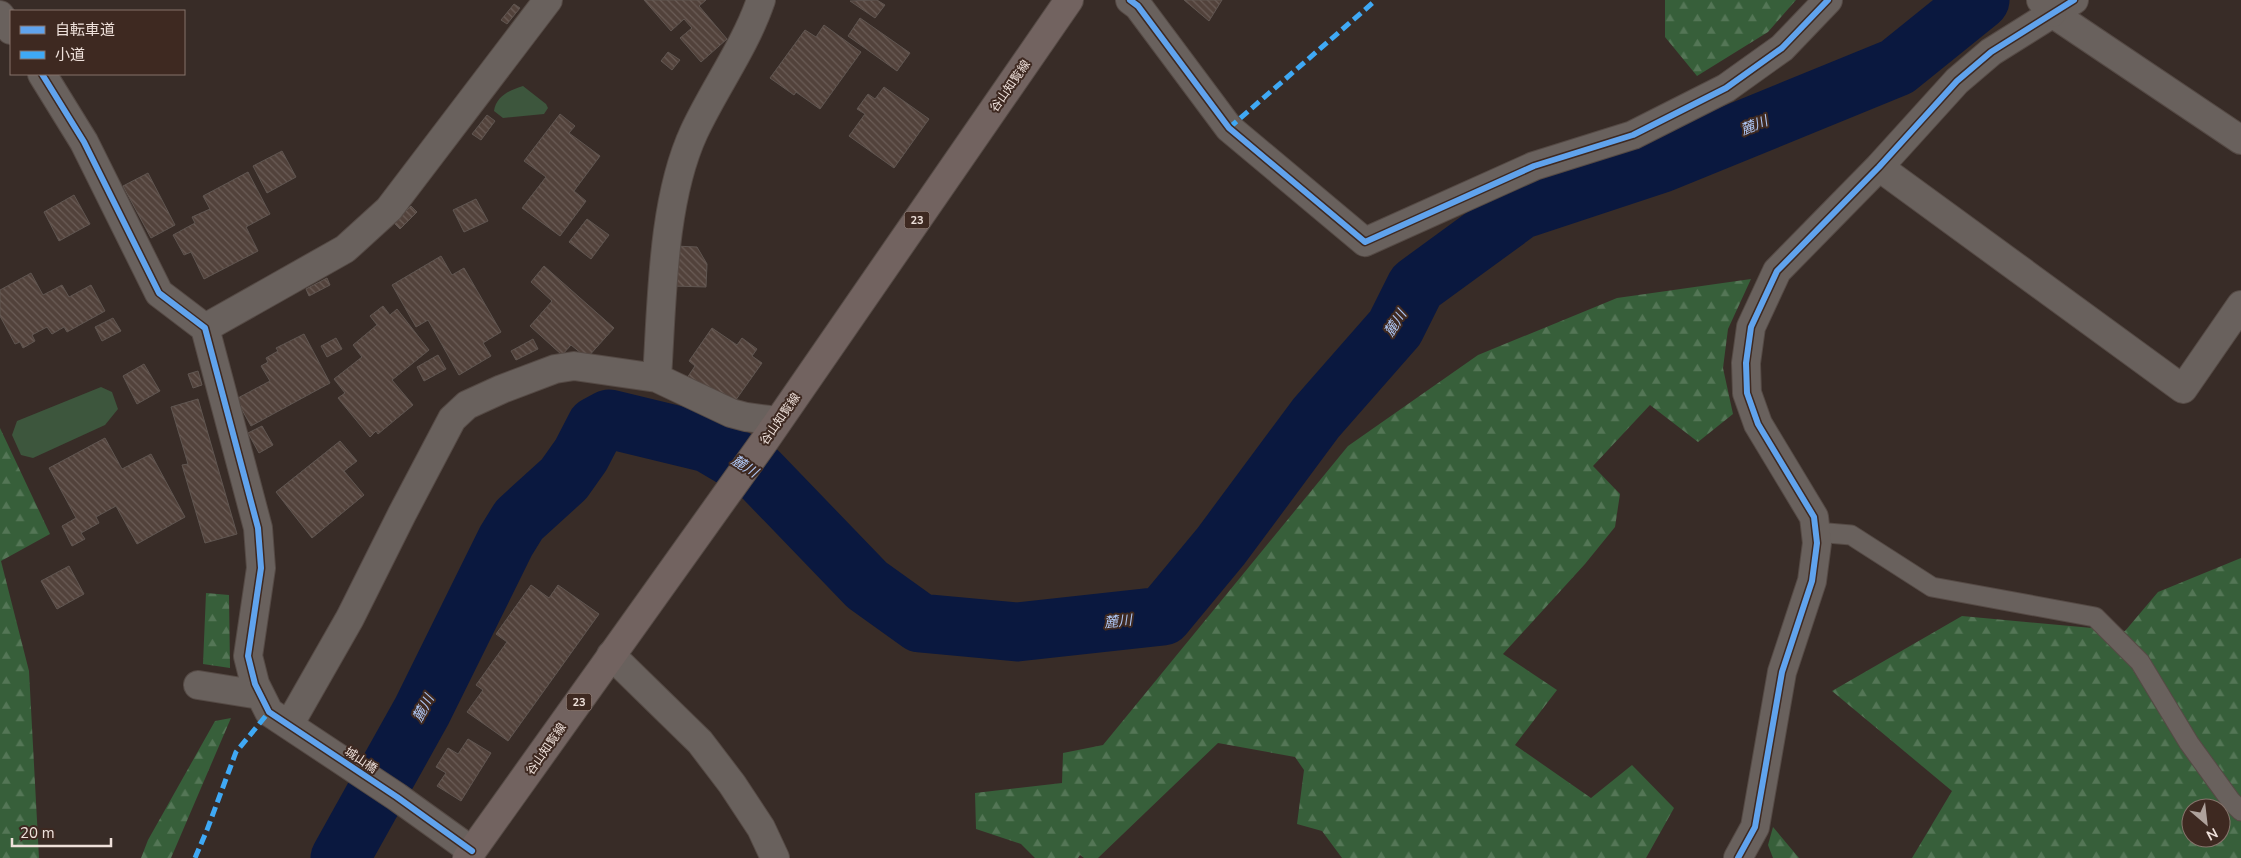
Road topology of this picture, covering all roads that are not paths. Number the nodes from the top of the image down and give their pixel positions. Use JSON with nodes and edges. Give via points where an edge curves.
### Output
{"nodes":[{"id":1,"x":548,"y":0,"type":"edge"},
{"id":2,"x":761,"y":0,"type":"edge"},
{"id":3,"x":1069,"y":0,"type":"edge"},
{"id":4,"x":1130,"y":0,"type":"edge"},
{"id":5,"x":1828,"y":0,"type":"edge"},
{"id":6,"x":2055,"y":4,"type":"edge"},
{"id":7,"x":0,"y":15,"type":"edge"},
{"id":8,"x":10,"y":29,"type":"edge"},
{"id":9,"x":43,"y":75,"type":"edge"},
{"id":10,"x":2241,"y":140,"type":"edge"},
{"id":11,"x":1879,"y":167,"type":"junction"},
{"id":12,"x":2241,"y":305,"type":"edge"},
{"id":13,"x":205,"y":328,"type":"junction"},
{"id":14,"x":657,"y":378,"type":"junction"},
{"id":15,"x":772,"y":430,"type":"junction"},
{"id":16,"x":1816,"y":532,"type":"junction"},
{"id":17,"x":612,"y":655,"type":"junction"},
{"id":18,"x":198,"y":685,"type":"dead end"},
{"id":19,"x":260,"y":695,"type":"junction"},
{"id":20,"x":289,"y":725,"type":"junction"},
{"id":21,"x":2241,"y":811,"type":"edge"},
{"id":22,"x":469,"y":855,"type":"edge"},
{"id":23,"x":775,"y":858,"type":"edge"},
{"id":24,"x":1738,"y":858,"type":"edge"}],
"edges":[{"from":1,"to":13,"type":"street","via":[[389,209],[345,249]]},
{"from":2,"to":14,"type":"street","via":[[730,67],[694,132],[678,178],[666,246]]},
{"from":3,"to":15,"type":"main road","name":"谷山知覧線","number":"23"},
{"from":4,"to":5,"type":"street","via":[[1138,6],[1229,128],[1365,242],[1534,166],[1633,135],[1726,88],[1782,48]]},
{"from":6,"to":10,"type":"street"},
{"from":6,"to":11,"type":"street","via":[[1957,81]]},
{"from":7,"to":8,"type":"street"},
{"from":9,"to":13,"type":"street","via":[[84,142],[159,293]]},
{"from":11,"to":12,"type":"street","via":[[2183,389]]},
{"from":11,"to":16,"type":"street","via":[[1777,271],[1751,327],[1746,363],[1747,393],[1758,424],[1814,516]]},
{"from":13,"to":19,"type":"street","name":"城山橋","via":[[258,528],[261,568],[248,656]]},
{"from":14,"to":15,"type":"street"},
{"from":14,"to":20,"type":"street","via":[[574,366],[555,369],[467,405],[452,418],[350,618]]},
{"from":15,"to":17,"type":"main road","name":"谷山知覧線","number":"23"},
{"from":16,"to":21,"type":"lane","via":[[1851,534],[1932,587],[2095,617],[2140,662],[2189,743]]},
{"from":16,"to":24,"type":"street","via":[[1812,581],[1782,672],[1754,827]]},
{"from":17,"to":22,"type":"main road","name":"谷山知覧線","number":"23"},
{"from":17,"to":23,"type":"street","via":[[700,742],[761,828]]},
{"from":18,"to":19,"type":"street"},
{"from":19,"to":20,"type":"street","name":"城山橋","via":[[269,712]]},
{"from":20,"to":22,"type":"street","name":"城山橋","via":[[397,798]]}]}
